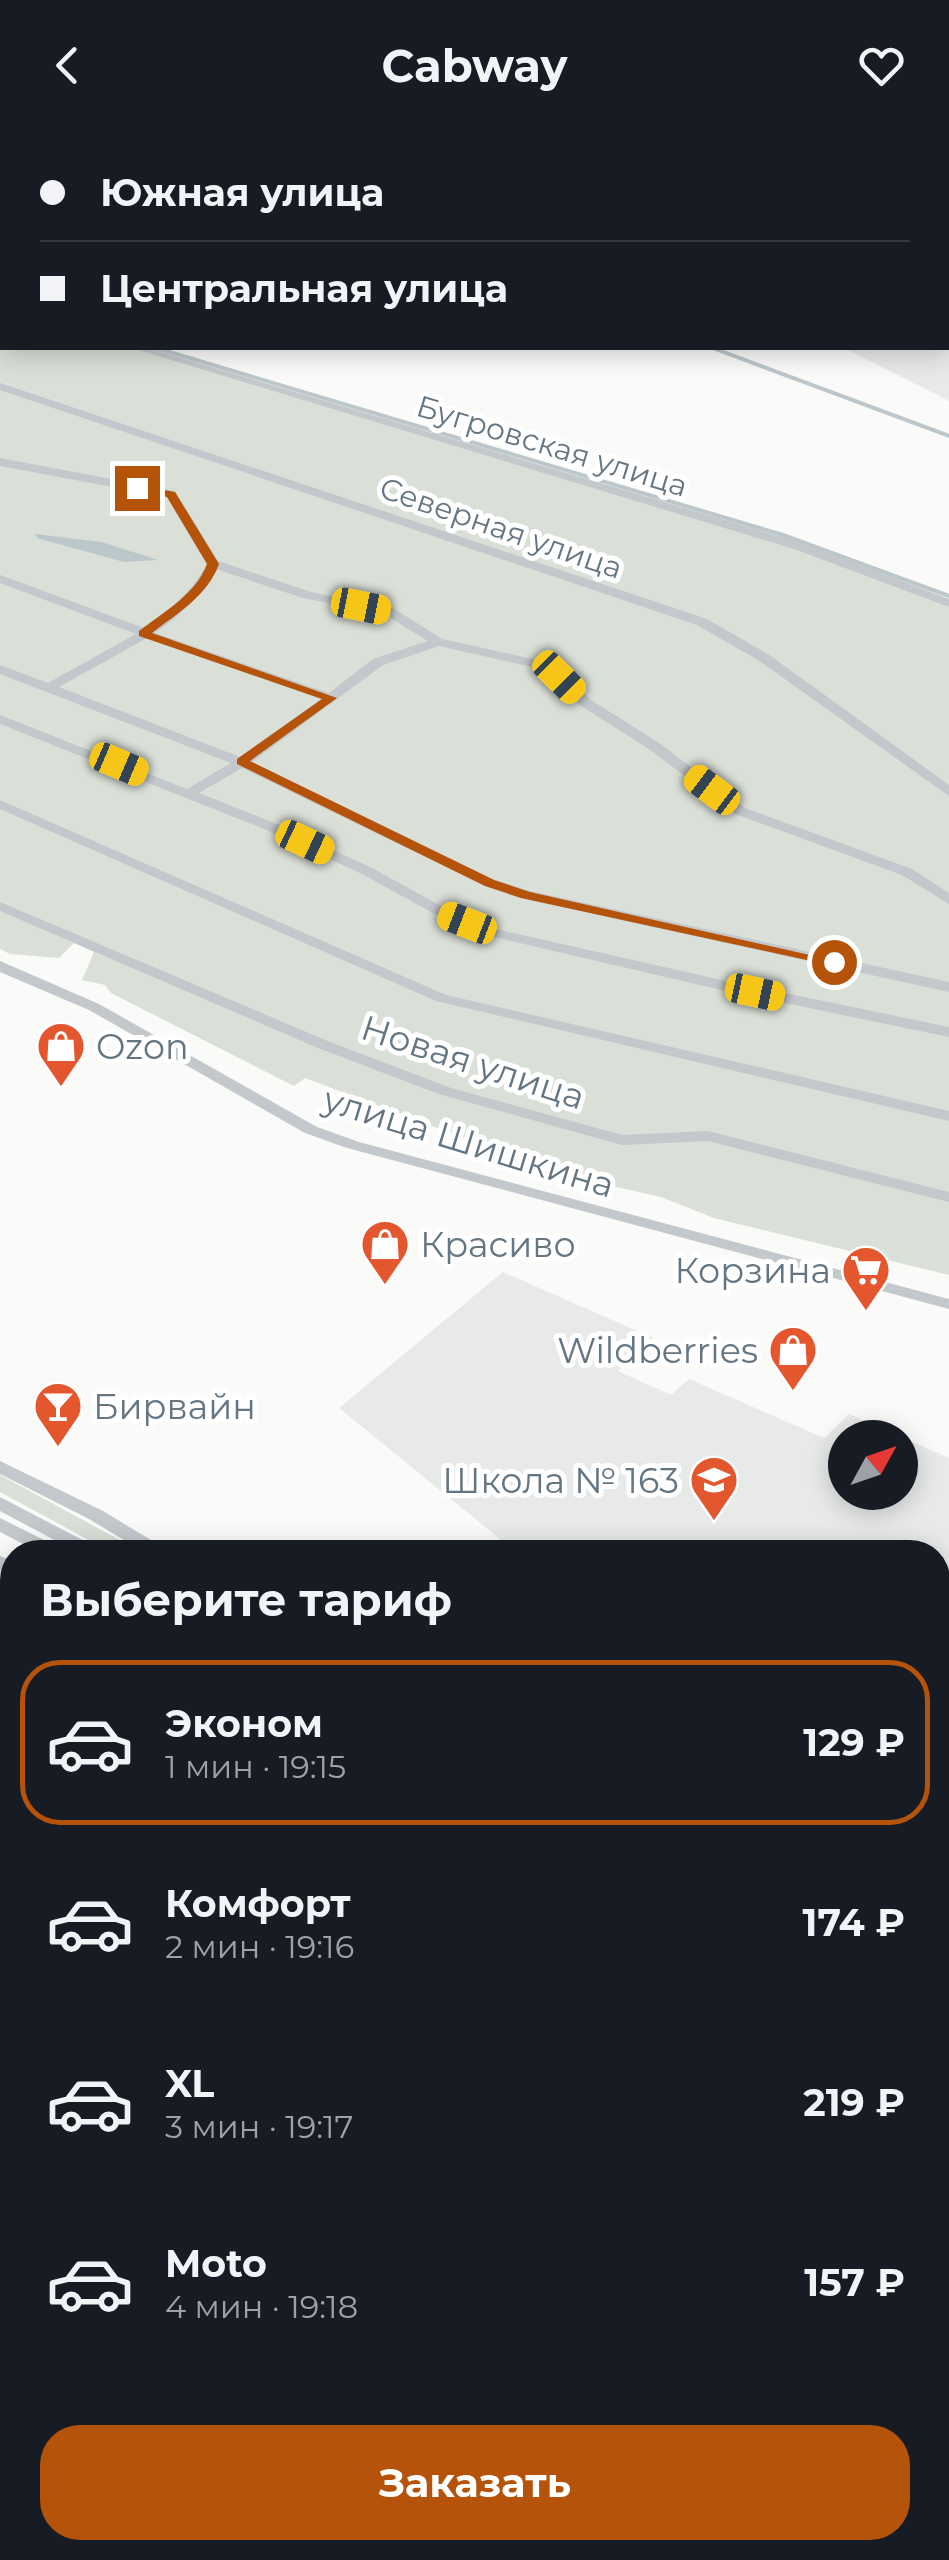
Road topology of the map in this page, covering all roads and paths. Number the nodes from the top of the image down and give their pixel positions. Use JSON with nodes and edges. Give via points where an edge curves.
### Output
{"nodes":[{"id":1,"x":145,"y":350,"type":"edge"},
{"id":2,"x":0,"y":386,"type":"edge"},
{"id":3,"x":0,"y":462,"type":"edge"},
{"id":4,"x":213,"y":564,"type":"junction"},
{"id":5,"x":0,"y":579,"type":"edge"},
{"id":6,"x":949,"y":603,"type":"edge"},
{"id":7,"x":144,"y":634,"type":"junction"},
{"id":8,"x":438,"y":642,"type":"junction"},
{"id":9,"x":0,"y":669,"type":"edge"},
{"id":10,"x":48,"y":688,"type":"junction"},
{"id":11,"x":331,"y":698,"type":"junction"},
{"id":12,"x":0,"y":719,"type":"edge"},
{"id":13,"x":241,"y":762,"type":"junction"},
{"id":14,"x":949,"y":792,"type":"edge"},
{"id":15,"x":188,"y":794,"type":"junction"},
{"id":16,"x":0,"y":804,"type":"edge"},
{"id":17,"x":949,"y":900,"type":"edge"},
{"id":18,"x":0,"y":906,"type":"edge"},
{"id":19,"x":0,"y":966,"type":"edge"},
{"id":20,"x":949,"y":987,"type":"edge"},
{"id":21,"x":949,"y":1032,"type":"edge"},
{"id":22,"x":949,"y":1116,"type":"edge"},
{"id":23,"x":949,"y":1197,"type":"edge"},
{"id":24,"x":949,"y":1304,"type":"edge"},
{"id":25,"x":0,"y":1467,"type":"edge"},
{"id":26,"x":0,"y":1502,"type":"edge"},
{"id":27,"x":0,"y":1524,"type":"edge"},
{"id":28,"x":30,"y":1540,"type":"edge"},
{"id":29,"x":69,"y":1540,"type":"edge"},
{"id":30,"x":137,"y":1540,"type":"edge"}],
"edges":[{"from":1,"to":6,"type":"street","name":"Бугровская улица","via":[[801,547]]},
{"from":2,"to":14,"type":"street","name":"Северная улица","via":[[702,622],[763,656]]},
{"from":3,"to":4,"type":"street","via":[[171,494]]},
{"from":4,"to":7,"type":"street","via":[[189,599]]},
{"from":4,"to":8,"type":"street","via":[[308,596],[388,611]]},
{"from":5,"to":7,"type":"street"},
{"from":7,"to":10,"type":"street"},
{"from":7,"to":11,"type":"street"},
{"from":8,"to":11,"type":"street","via":[[378,662]]},
{"from":8,"to":17,"type":"street","via":[[541,665],[740,811],[907,872]]},
{"from":9,"to":10,"type":"street"},
{"from":10,"to":13,"type":"street"},
{"from":11,"to":13,"type":"street"},
{"from":12,"to":15,"type":"street"},
{"from":13,"to":15,"type":"street"},
{"from":13,"to":20,"type":"street","via":[[526,896]]},
{"from":15,"to":21,"type":"street","via":[[290,835],[486,930]]},
{"from":16,"to":22,"type":"street","via":[[442,998]]},
{"from":18,"to":23,"type":"street","name":"Новая улица","via":[[445,1091],[622,1140],[708,1136]]},
{"from":19,"to":24,"type":"street","name":"улица Шишкина","via":[[94,1006],[311,1130],[353,1145]]},
{"from":25,"to":30,"type":"street"},
{"from":26,"to":29,"type":"street"},
{"from":27,"to":28,"type":"street"}]}
